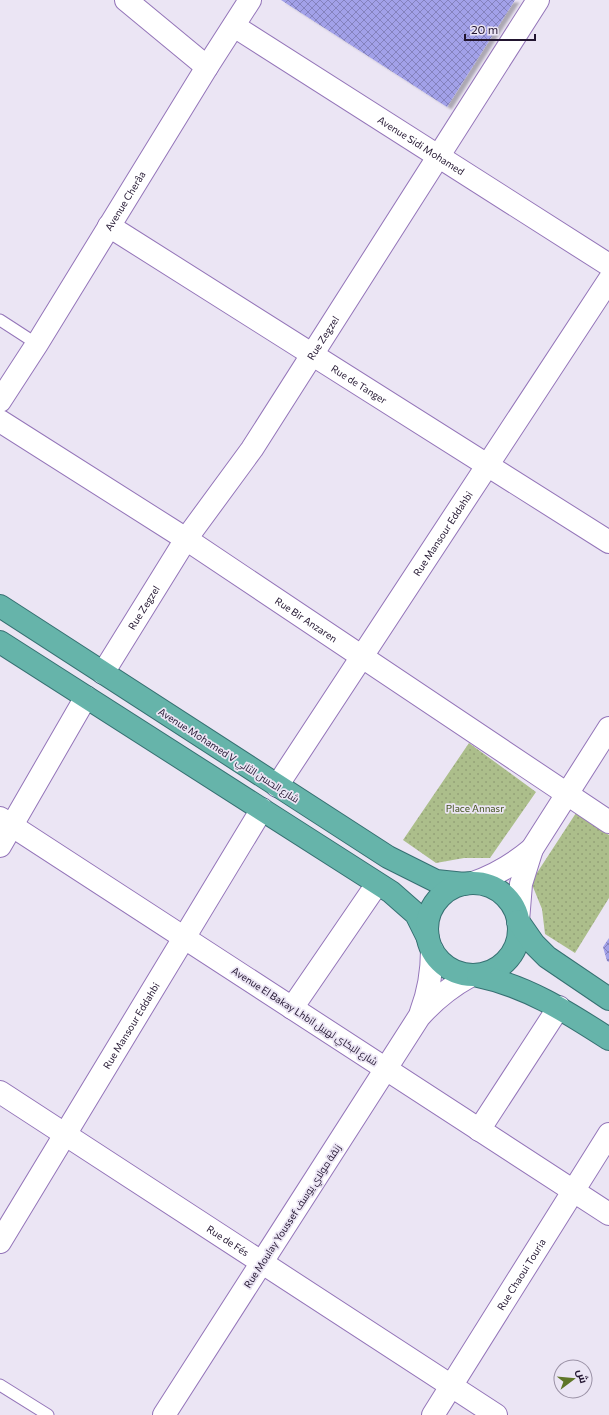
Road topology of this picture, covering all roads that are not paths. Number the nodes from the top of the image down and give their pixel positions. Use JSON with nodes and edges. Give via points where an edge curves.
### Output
{"nodes":[{"id":1,"x":126,"y":0,"type":"edge"},
{"id":2,"x":250,"y":0,"type":"edge"},
{"id":3,"x":538,"y":0,"type":"edge"},
{"id":4,"x":234,"y":26,"type":"junction"},
{"id":5,"x":206,"y":67,"type":"junction"},
{"id":6,"x":438,"y":156,"type":"junction"},
{"id":7,"x":109,"y":226,"type":"junction"},
{"id":8,"x":609,"y":265,"type":"edge"},
{"id":9,"x":609,"y":280,"type":"edge"},
{"id":10,"x":0,"y":320,"type":"edge"},
{"id":11,"x":37,"y":344,"type":"junction"},
{"id":12,"x":312,"y":355,"type":"junction"},
{"id":13,"x":0,"y":401,"type":"edge"},
{"id":14,"x":0,"y":421,"type":"edge"},
{"id":15,"x":487,"y":466,"type":"junction"},
{"id":16,"x":186,"y":539,"type":"junction"},
{"id":17,"x":609,"y":542,"type":"edge"},
{"id":18,"x":0,"y":606,"type":"edge"},
{"id":19,"x":0,"y":642,"type":"edge"},
{"id":20,"x":362,"y":655,"type":"junction"},
{"id":21,"x":104,"y":673,"type":"junction"},
{"id":22,"x":86,"y":697,"type":"junction"},
{"id":23,"x":609,"y":728,"type":"edge"},
{"id":24,"x":277,"y":786,"type":"junction"},
{"id":25,"x":566,"y":794,"type":"junction"},
{"id":26,"x":262,"y":809,"type":"junction"},
{"id":27,"x":6,"y":822,"type":"edge"},
{"id":28,"x":609,"y":822,"type":"edge"},
{"id":29,"x":0,"y":846,"type":"edge"},
{"id":30,"x":532,"y":849,"type":"junction"},
{"id":31,"x":469,"y":883,"type":"junction"},
{"id":32,"x":377,"y":884,"type":"junction"},
{"id":33,"x":518,"y":921,"type":"junction"},
{"id":34,"x":185,"y":938,"type":"junction"},
{"id":35,"x":430,"y":944,"type":"junction"},
{"id":36,"x":474,"y":976,"type":"junction"},
{"id":37,"x":609,"y":999,"type":"edge"},
{"id":38,"x":559,"y":1007,"type":"junction"},
{"id":39,"x":292,"y":1008,"type":"junction"},
{"id":40,"x":419,"y":1017,"type":"junction"},
{"id":41,"x":609,"y":1039,"type":"edge"},
{"id":42,"x":386,"y":1069,"type":"junction"},
{"id":43,"x":0,"y":1092,"type":"edge"},
{"id":44,"x":479,"y":1130,"type":"junction"},
{"id":45,"x":609,"y":1134,"type":"edge"},
{"id":46,"x":65,"y":1135,"type":"junction"},
{"id":47,"x":575,"y":1192,"type":"junction"},
{"id":48,"x":609,"y":1214,"type":"edge"},
{"id":49,"x":0,"y":1242,"type":"edge"},
{"id":50,"x":262,"y":1263,"type":"junction"},
{"id":51,"x":0,"y":1385,"type":"edge"},
{"id":52,"x":452,"y":1386,"type":"junction"},
{"id":53,"x":48,"y":1415,"type":"edge"},
{"id":54,"x":164,"y":1415,"type":"edge"},
{"id":55,"x":433,"y":1415,"type":"edge"},
{"id":56,"x":496,"y":1415,"type":"edge"}],
"edges":[{"from":1,"to":5,"type":"street"},
{"from":2,"to":4,"type":"street","name":"Avenue Cherâa"},
{"from":3,"to":6,"type":"street","name":"Rue Zegzel"},
{"from":4,"to":5,"type":"street","name":"Avenue Cherâa"},
{"from":4,"to":6,"type":"street","name":"Avenue Sidi Mohamed"},
{"from":5,"to":7,"type":"street","name":"Avenue Cherâa"},
{"from":6,"to":8,"type":"street","name":"Avenue Sidi Mohamed"},
{"from":6,"to":12,"type":"street","name":"Rue Zegzel"},
{"from":7,"to":11,"type":"street","name":"Avenue Cherâa"},
{"from":7,"to":12,"type":"street","name":"Rue de Tanger"},
{"from":9,"to":15,"type":"street","name":"Rue Mansour Eddahbi"},
{"from":10,"to":11,"type":"lane"},
{"from":11,"to":13,"type":"street","name":"Avenue Cherâa"},
{"from":12,"to":15,"type":"street","name":"Rue de Tanger"},
{"from":12,"to":16,"type":"street","name":"Rue Zegzel","via":[[252,449]]},
{"from":14,"to":16,"type":"street","name":"Rue Bir Anzaren"},
{"from":15,"to":17,"type":"street","name":"Rue de Tanger"},
{"from":15,"to":20,"type":"street","name":"Rue Mansour Eddahbi"},
{"from":16,"to":20,"type":"street","name":"Rue Bir Anzaren"},
{"from":16,"to":21,"type":"street","name":"Rue Zegzel"},
{"from":18,"to":21,"type":"highway","name":"Avenue Mohamed V شارع الحسن الثاني"},
{"from":19,"to":22,"type":"highway"},
{"from":20,"to":24,"type":"street","name":"Rue Mansour Eddahbi"},
{"from":20,"to":25,"type":"street","name":"Rue Bir Anzaren"},
{"from":21,"to":24,"type":"highway","name":"Avenue Mohamed V شارع الحسن الثاني"},
{"from":22,"to":26,"type":"highway"},
{"from":22,"to":27,"type":"street"},
{"from":23,"to":25,"type":"street"},
{"from":24,"to":31,"type":"highway","name":"Avenue Mohamed V شارع الحسن الثاني","via":[[403,866],[436,881]]},
{"from":25,"to":28,"type":"street","name":"Rue Bir Anzaren"},
{"from":25,"to":30,"type":"street"},
{"from":26,"to":32,"type":"highway"},
{"from":26,"to":34,"type":"street","name":"Rue Mansour Eddahbi"},
{"from":27,"to":29,"type":"street"},
{"from":27,"to":34,"type":"street","name":"Avenue El Bakay Lhbil شارع البكاي لهبيل"},
{"from":30,"to":31,"type":"street","via":[[514,864],[494,875]]},
{"from":30,"to":33,"type":"street","via":[[521,884]]},
{"from":31,"to":33,"type":"highway","name":"Avenue Mohamed V شارع الحسن الثاني","via":[[497,890],[507,898]]},
{"from":31,"to":35,"type":"highway","via":[[451,889],[440,897],[432,909],[428,924]]},
{"from":32,"to":35,"type":"highway","via":[[416,914]]},
{"from":32,"to":39,"type":"street"},
{"from":33,"to":36,"type":"highway","name":"Avenue Mohamed V شارع الحسن الثاني","via":[[519,936],[514,951],[505,963],[493,972]]},
{"from":33,"to":37,"type":"highway","name":"Avenue Mohamed V شارع الحسن الثاني","via":[[547,957]]},
{"from":34,"to":39,"type":"street","name":"Avenue El Bakay Lhbil شارع البكاي لهبيل"},
{"from":34,"to":46,"type":"street","name":"Rue Mansour Eddahbi"},
{"from":35,"to":36,"type":"highway","via":[[438,960],[448,968]]},
{"from":35,"to":40,"type":"street","via":[[432,973],[428,996]]},
{"from":36,"to":38,"type":"highway","via":[[522,988]]},
{"from":36,"to":40,"type":"street","via":[[451,987]]},
{"from":38,"to":41,"type":"highway"},
{"from":38,"to":44,"type":"street"},
{"from":39,"to":42,"type":"street","name":"Avenue El Bakay Lhbil شارع البكاي لهبيل"},
{"from":40,"to":42,"type":"street","name":"Rue Moulay Youssef زنقة مولاي يوسف"},
{"from":42,"to":44,"type":"street","name":"Avenue El Bakay Lhbil شارع البكاي لهبيل"},
{"from":42,"to":50,"type":"street","name":"Rue Moulay Youssef زنقة مولاي يوسف"},
{"from":43,"to":46,"type":"street","name":"Rue de Fés"},
{"from":44,"to":47,"type":"street","name":"Avenue El Bakay Lhbil شارع البكاي لهبيل"},
{"from":45,"to":47,"type":"street","name":"Rue Chaoui Touria"},
{"from":46,"to":49,"type":"street","name":"Rue Mansour Eddahbi"},
{"from":46,"to":50,"type":"street","name":"Rue de Fés"},
{"from":47,"to":48,"type":"street","name":"Avenue El Bakay Lhbil شارع البكاي لهبيل"},
{"from":47,"to":52,"type":"street","name":"Rue Chaoui Touria"},
{"from":50,"to":52,"type":"street","name":"Rue de Fés"},
{"from":50,"to":54,"type":"street","name":"Rue Moulay Youssef زنقة مولاي يوسف"},
{"from":51,"to":53,"type":"lane"},
{"from":52,"to":55,"type":"street","name":"Rue Chaoui Touria"},
{"from":52,"to":56,"type":"street","name":"Rue de Fés"}]}
